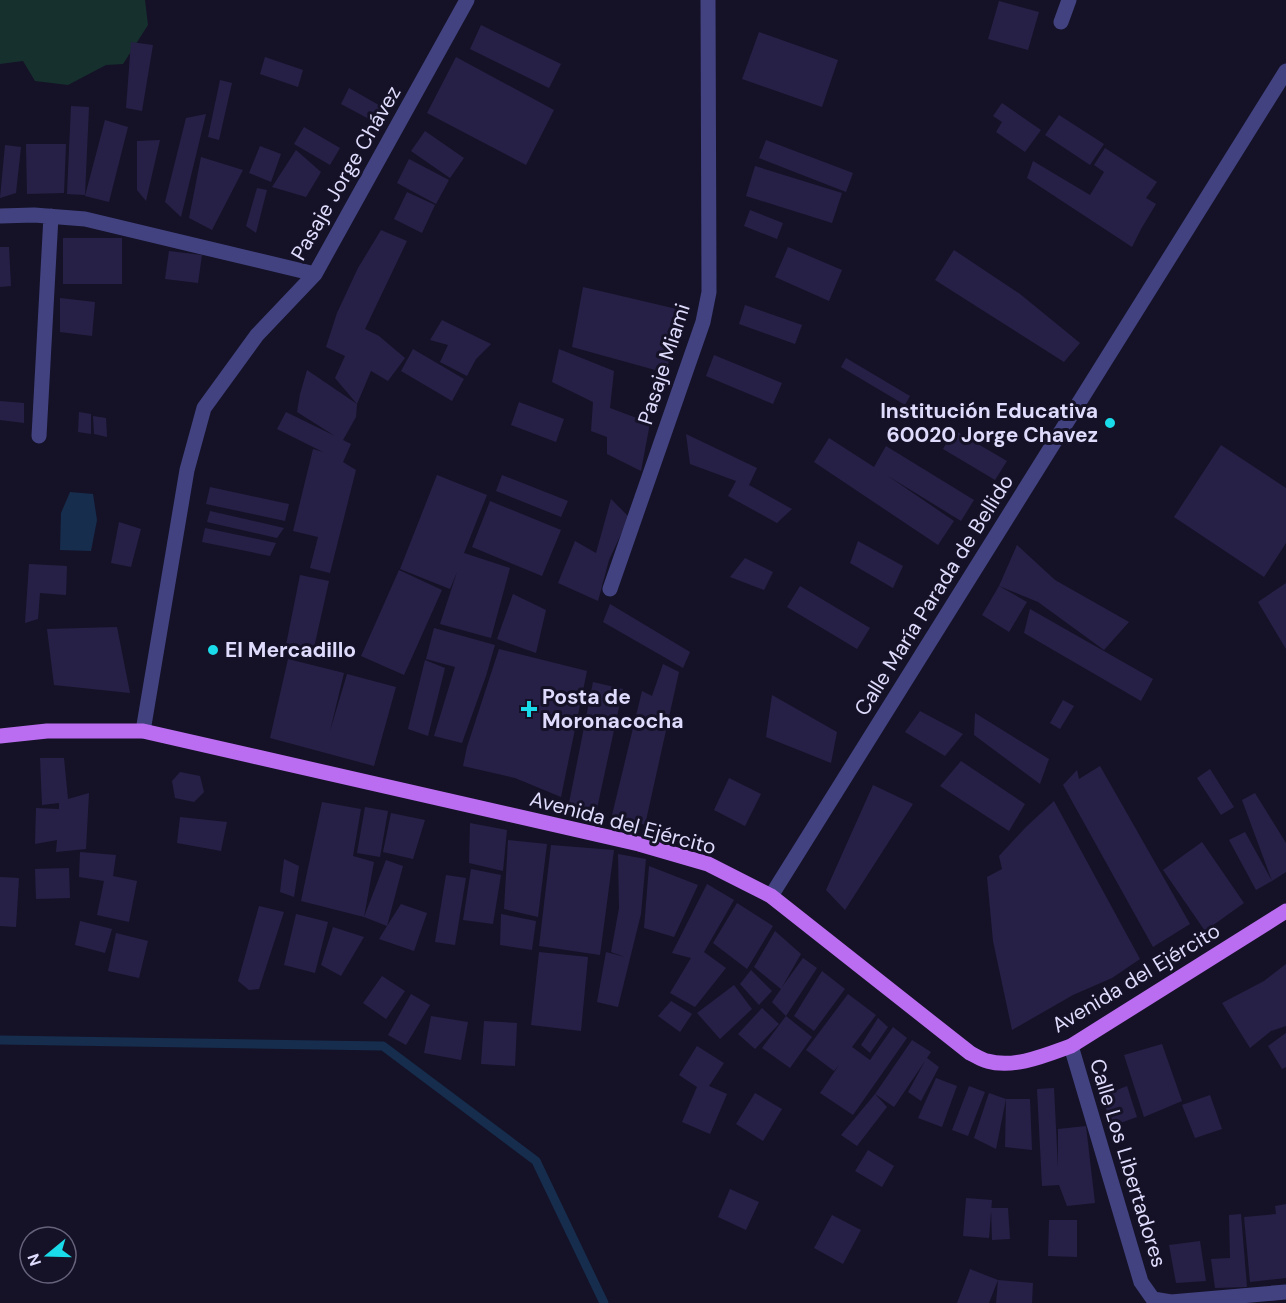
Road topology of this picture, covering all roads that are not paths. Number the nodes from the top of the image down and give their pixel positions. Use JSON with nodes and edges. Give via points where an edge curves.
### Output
{"nodes":[{"id":1,"x":468,"y":0,"type":"edge"},
{"id":2,"x":708,"y":0,"type":"edge"},
{"id":3,"x":1069,"y":0,"type":"edge"},
{"id":4,"x":1061,"y":21,"type":"dead end"},
{"id":5,"x":1286,"y":71,"type":"edge"},
{"id":6,"x":0,"y":216,"type":"edge"},
{"id":7,"x":51,"y":216,"type":"junction"},
{"id":8,"x":315,"y":274,"type":"junction"},
{"id":9,"x":39,"y":436,"type":"dead end"},
{"id":10,"x":610,"y":589,"type":"dead end"},
{"id":11,"x":143,"y":731,"type":"junction"},
{"id":12,"x":0,"y":736,"type":"edge"},
{"id":13,"x":771,"y":896,"type":"junction"},
{"id":14,"x":1286,"y":911,"type":"edge"},
{"id":15,"x":1071,"y":1046,"type":"junction"},
{"id":16,"x":1286,"y":1292,"type":"edge"}],
"edges":[{"from":1,"to":8,"type":"street","name":"Pasaje Jorge Chávez"},
{"from":2,"to":10,"type":"street","name":"Pasaje Miami","via":[[709,292],[703,322]]},
{"from":3,"to":4,"type":"street"},
{"from":5,"to":13,"type":"street","name":"Calle María Parada de Bellido"},
{"from":6,"to":7,"type":"street"},
{"from":7,"to":8,"type":"street","via":[[85,219]]},
{"from":7,"to":9,"type":"street"},
{"from":8,"to":11,"type":"street","name":"Pasaje Jorge Chávez","via":[[257,335],[204,408],[187,470]]},
{"from":11,"to":12,"type":"main road","name":"Avenida del Ejército","via":[[47,731]]},
{"from":11,"to":13,"type":"main road","name":"Avenida del Ejército","via":[[639,844],[708,864]]},
{"from":13,"to":15,"type":"main road","name":"Avenida del Ejército","via":[[970,1053],[1002,1064],[1037,1058]]},
{"from":14,"to":15,"type":"main road","name":"Avenida del Ejército"},
{"from":15,"to":16,"type":"street","name":"Calle Los Libertadores","via":[[1141,1282],[1153,1299],[1171,1302]]}]}
